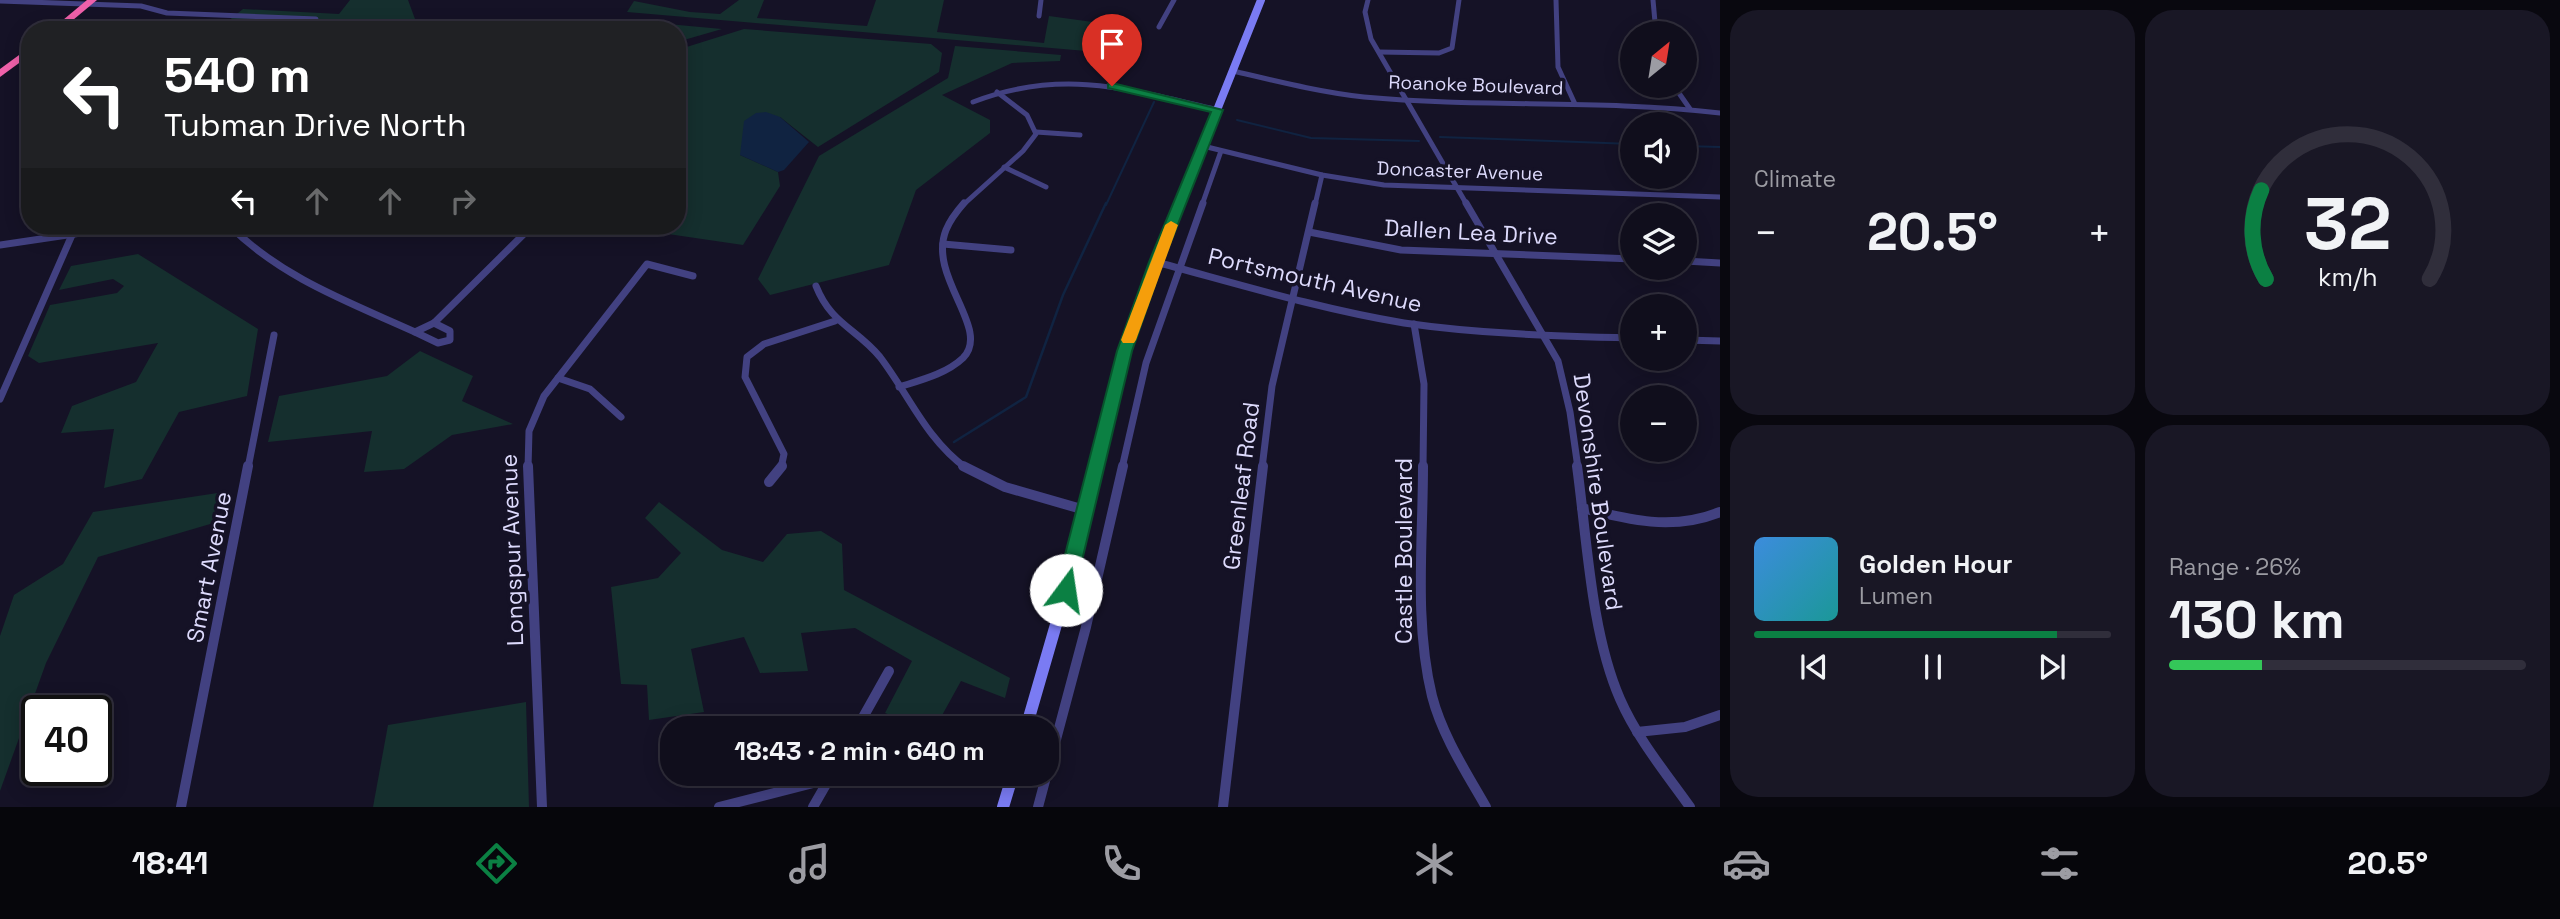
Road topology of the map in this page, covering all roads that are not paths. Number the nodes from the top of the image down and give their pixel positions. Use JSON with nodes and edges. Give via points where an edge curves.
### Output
{"nodes":[{"id":1,"x":1041,"y":0,"type":"edge"},
{"id":2,"x":1174,"y":0,"type":"edge"},
{"id":3,"x":1261,"y":0,"type":"edge"},
{"id":4,"x":1367,"y":0,"type":"edge"},
{"id":5,"x":1459,"y":0,"type":"edge"},
{"id":6,"x":1556,"y":0,"type":"edge"},
{"id":7,"x":1653,"y":0,"type":"edge"},
{"id":8,"x":0,"y":2,"type":"edge"},
{"id":9,"x":90,"y":2,"type":"edge"},
{"id":10,"x":1039,"y":16,"type":"dead end"},
{"id":11,"x":316,"y":19,"type":"dead end"},
{"id":12,"x":66,"y":21,"type":"edge"},
{"id":13,"x":1656,"y":21,"type":"edge"},
{"id":14,"x":1159,"y":27,"type":"dead end"},
{"id":15,"x":1379,"y":52,"type":"junction"},
{"id":16,"x":21,"y":57,"type":"edge"},
{"id":17,"x":1233,"y":71,"type":"junction"},
{"id":18,"x":0,"y":74,"type":"edge"},
{"id":19,"x":997,"y":92,"type":"junction"},
{"id":20,"x":1682,"y":98,"type":"edge"},
{"id":21,"x":1406,"y":100,"type":"junction"},
{"id":22,"x":972,"y":102,"type":"dead end"},
{"id":23,"x":1575,"y":104,"type":"junction"},
{"id":24,"x":1690,"y":109,"type":"junction"},
{"id":25,"x":1217,"y":110,"type":"junction"},
{"id":26,"x":1720,"y":113,"type":"edge"},
{"id":27,"x":1036,"y":132,"type":"junction"},
{"id":28,"x":1080,"y":135,"type":"dead end"},
{"id":29,"x":1203,"y":146,"type":"junction"},
{"id":30,"x":1221,"y":151,"type":"junction"},
{"id":31,"x":1004,"y":167,"type":"junction"},
{"id":32,"x":1322,"y":175,"type":"junction"},
{"id":33,"x":1046,"y":187,"type":"dead end"},
{"id":34,"x":1458,"y":188,"type":"junction"},
{"id":35,"x":1720,"y":197,"type":"edge"},
{"id":36,"x":1309,"y":232,"type":"junction"},
{"id":37,"x":65,"y":235,"type":"edge"},
{"id":38,"x":72,"y":235,"type":"edge"},
{"id":39,"x":238,"y":235,"type":"edge"},
{"id":40,"x":523,"y":235,"type":"edge"},
{"id":41,"x":943,"y":244,"type":"junction"},
{"id":42,"x":0,"y":245,"type":"edge"},
{"id":43,"x":1012,"y":250,"type":"dead end"},
{"id":44,"x":1497,"y":254,"type":"junction"},
{"id":45,"x":1620,"y":259,"type":"edge"},
{"id":46,"x":1156,"y":262,"type":"junction"},
{"id":47,"x":1697,"y":262,"type":"edge"},
{"id":48,"x":1720,"y":263,"type":"edge"},
{"id":49,"x":1178,"y":268,"type":"junction"},
{"id":50,"x":693,"y":276,"type":"dead end"},
{"id":51,"x":816,"y":286,"type":"dead end"},
{"id":52,"x":1292,"y":299,"type":"junction"},
{"id":53,"x":835,"y":321,"type":"junction"},
{"id":54,"x":434,"y":323,"type":"junction"},
{"id":55,"x":1414,"y":324,"type":"junction"},
{"id":56,"x":415,"y":332,"type":"junction"},
{"id":57,"x":274,"y":335,"type":"dead end"},
{"id":58,"x":1545,"y":335,"type":"junction"},
{"id":59,"x":1620,"y":338,"type":"edge"},
{"id":60,"x":1697,"y":340,"type":"edge"},
{"id":61,"x":1720,"y":341,"type":"edge"},
{"id":62,"x":558,"y":378,"type":"junction"},
{"id":63,"x":899,"y":387,"type":"junction"},
{"id":64,"x":0,"y":399,"type":"edge"},
{"id":65,"x":621,"y":417,"type":"dead end"},
{"id":66,"x":769,"y":482,"type":"dead end"},
{"id":67,"x":1582,"y":508,"type":"junction"},
{"id":68,"x":1085,"y":510,"type":"junction"},
{"id":69,"x":1720,"y":512,"type":"edge"},
{"id":70,"x":889,"y":671,"type":"dead end"},
{"id":71,"x":1720,"y":715,"type":"edge"},
{"id":72,"x":864,"y":716,"type":"edge"},
{"id":73,"x":1029,"y":716,"type":"edge"},
{"id":74,"x":1637,"y":732,"type":"junction"},
{"id":75,"x":794,"y":786,"type":"edge"},
{"id":76,"x":825,"y":786,"type":"edge"},
{"id":77,"x":1009,"y":786,"type":"edge"},
{"id":78,"x":181,"y":807,"type":"edge"},
{"id":79,"x":542,"y":807,"type":"edge"},
{"id":80,"x":719,"y":807,"type":"edge"},
{"id":81,"x":813,"y":807,"type":"edge"},
{"id":82,"x":1003,"y":807,"type":"edge"},
{"id":83,"x":1038,"y":807,"type":"edge"},
{"id":84,"x":1223,"y":807,"type":"edge"},
{"id":85,"x":1486,"y":807,"type":"edge"},
{"id":86,"x":1690,"y":807,"type":"edge"}],
"edges":[{"from":1,"to":10,"type":"street"},
{"from":2,"to":14,"type":"street"},
{"from":3,"to":17,"type":"street"},
{"from":4,"to":15,"type":"street","name":"Devonshire Boulevard","via":[[1366,25]]},
{"from":5,"to":15,"type":"street","via":[[1452,48],[1439,53]]},
{"from":6,"to":23,"type":"street","via":[[1558,78]]},
{"from":7,"to":13,"type":"street"},
{"from":8,"to":9,"type":"street"},
{"from":9,"to":11,"type":"street","via":[[186,15]]},
{"from":9,"to":12,"type":"highway"},
{"from":15,"to":21,"type":"street","name":"Devonshire Boulevard"},
{"from":16,"to":18,"type":"highway"},
{"from":17,"to":21,"type":"street","name":"Roanoke Boulevard","via":[[1323,91]]},
{"from":17,"to":25,"type":"street"},
{"from":19,"to":22,"type":"street"},
{"from":19,"to":25,"type":"street","via":[[1031,84],[1088,83]]},
{"from":19,"to":27,"type":"street","via":[[1029,118]]},
{"from":20,"to":24,"type":"street"},
{"from":21,"to":23,"type":"street","name":"Roanoke Boulevard"},
{"from":21,"to":34,"type":"street","name":"Devonshire Boulevard"},
{"from":23,"to":24,"type":"street","name":"Roanoke Boulevard"},
{"from":24,"to":26,"type":"street","name":"Roanoke Boulevard"},
{"from":25,"to":29,"type":"street"},
{"from":27,"to":28,"type":"street"},
{"from":27,"to":31,"type":"street","via":[[1032,144]]},
{"from":29,"to":30,"type":"street","name":"Doncaster Avenue"},
{"from":29,"to":46,"type":"street"},
{"from":30,"to":32,"type":"street","name":"Doncaster Avenue"},
{"from":30,"to":49,"type":"street"},
{"from":31,"to":33,"type":"street"},
{"from":31,"to":41,"type":"street","via":[[957,209]]},
{"from":32,"to":34,"type":"street","name":"Doncaster Avenue","via":[[1384,185]]},
{"from":32,"to":36,"type":"street","name":"Greenleaf Road"},
{"from":34,"to":35,"type":"street","name":"Doncaster Avenue"},
{"from":34,"to":44,"type":"street","name":"Devonshire Boulevard"},
{"from":36,"to":44,"type":"street","name":"Dallen Lea Drive","via":[[1401,250]]},
{"from":36,"to":52,"type":"street","name":"Greenleaf Road"},
{"from":37,"to":42,"type":"street"},
{"from":38,"to":64,"type":"street"},
{"from":39,"to":56,"type":"street","via":[[275,265]]},
{"from":40,"to":54,"type":"street"},
{"from":41,"to":43,"type":"street"},
{"from":41,"to":63,"type":"street","via":[[946,276],[972,326],[972,342],[952,367]]},
{"from":44,"to":45,"type":"street","name":"Dallen Lea Drive"},
{"from":44,"to":58,"type":"street","name":"Devonshire Boulevard"},
{"from":46,"to":49,"type":"street","name":"Portsmouth Avenue"},
{"from":46,"to":68,"type":"street","via":[[1118,373]]},
{"from":47,"to":48,"type":"street"},
{"from":49,"to":52,"type":"street","name":"Portsmouth Avenue"},
{"from":49,"to":83,"type":"street","via":[[1143,374],[1086,627]]},
{"from":50,"to":62,"type":"street","name":"Longspur Avenue","via":[[648,264]]},
{"from":51,"to":53,"type":"street"},
{"from":52,"to":55,"type":"street","name":"Portsmouth Avenue"},
{"from":52,"to":84,"type":"street","name":"Greenleaf Road","via":[[1272,386]]},
{"from":53,"to":63,"type":"street","via":[[866,341]]},
{"from":53,"to":66,"type":"street","via":[[764,344],[747,357],[745,377],[784,454],[782,467]]},
{"from":54,"to":56,"type":"street"},
{"from":54,"to":56,"type":"street","via":[[450,331],[450,340],[438,343]]},
{"from":55,"to":58,"type":"street","name":"Portsmouth Avenue"},
{"from":55,"to":85,"type":"street","name":"Castle Boulevard","via":[[1424,384],[1422,644],[1433,699],[1457,757]]},
{"from":57,"to":78,"type":"street","name":"Smart Avenue"},
{"from":58,"to":59,"type":"street","name":"Portsmouth Avenue"},
{"from":58,"to":67,"type":"street","name":"Devonshire Boulevard","via":[[1566,387]]},
{"from":60,"to":61,"type":"street"},
{"from":62,"to":65,"type":"street","via":[[590,388]]},
{"from":62,"to":79,"type":"street","name":"Longspur Avenue","via":[[535,414],[527,451]]},
{"from":63,"to":68,"type":"street","via":[[936,442],[966,468],[1001,486]]},
{"from":67,"to":69,"type":"street","via":[[1660,524],[1695,522]]},
{"from":67,"to":74,"type":"street","name":"Devonshire Boulevard","via":[[1603,655]]},
{"from":68,"to":73,"type":"street"},
{"from":70,"to":72,"type":"street"},
{"from":71,"to":74,"type":"street","via":[[1685,727]]},
{"from":74,"to":86,"type":"street","name":"Devonshire Boulevard"},
{"from":75,"to":80,"type":"street"},
{"from":76,"to":81,"type":"street"},
{"from":77,"to":82,"type":"street"}]}
